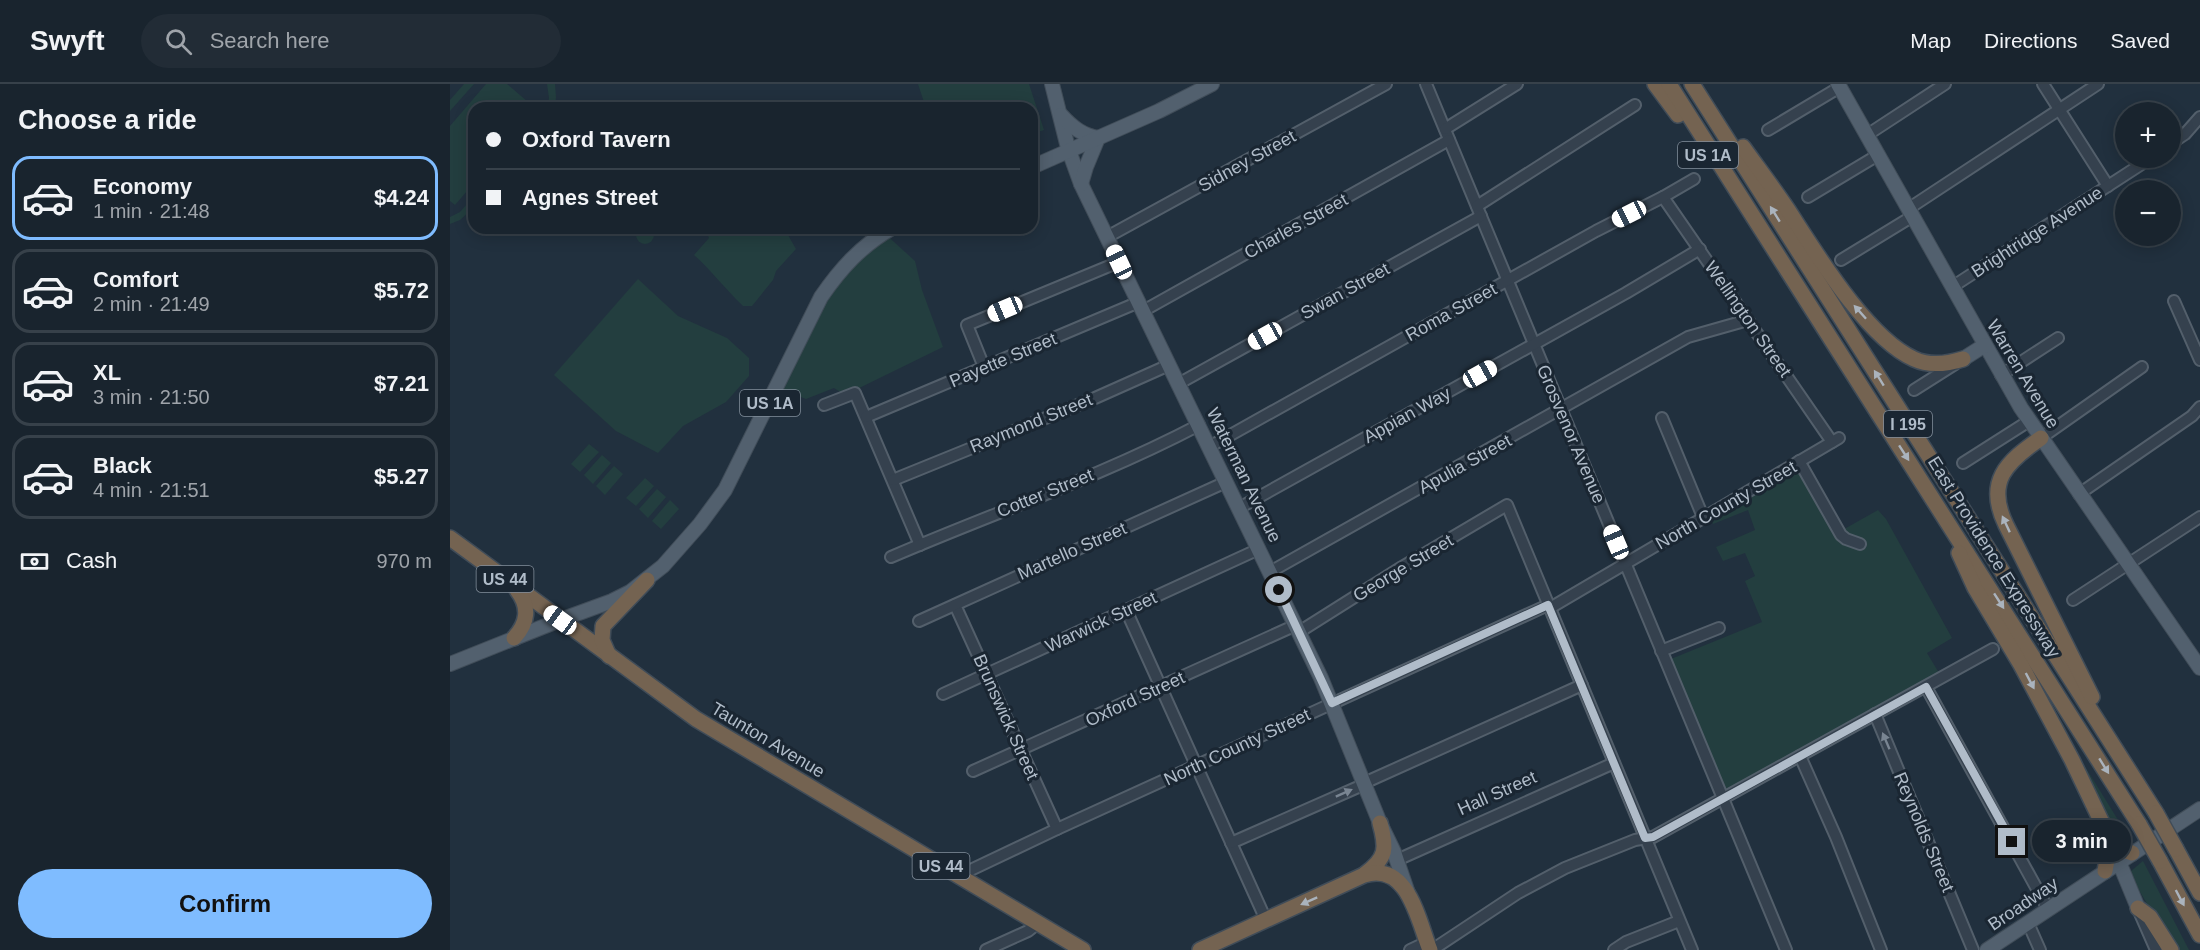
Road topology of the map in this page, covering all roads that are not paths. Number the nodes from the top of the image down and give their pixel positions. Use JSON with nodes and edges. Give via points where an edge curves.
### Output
{"nodes":[{"id":1,"x":1052,"y":84,"type":"edge"},
{"id":2,"x":1212,"y":84,"type":"edge"},
{"id":3,"x":1386,"y":84,"type":"edge"},
{"id":4,"x":1426,"y":84,"type":"edge"},
{"id":5,"x":1517,"y":84,"type":"edge"},
{"id":6,"x":1656,"y":84,"type":"edge"},
{"id":7,"x":1669,"y":84,"type":"edge"},
{"id":8,"x":1692,"y":84,"type":"edge"},
{"id":9,"x":1699,"y":84,"type":"edge"},
{"id":10,"x":1945,"y":84,"type":"edge"},
{"id":11,"x":2043,"y":84,"type":"edge"},
{"id":12,"x":2098,"y":84,"type":"edge"},
{"id":13,"x":1839,"y":86,"type":"edge"},
{"id":14,"x":1635,"y":105,"type":"dead end"},
{"id":15,"x":2060,"y":109,"type":"junction"},
{"id":16,"x":1059,"y":112,"type":"junction"},
{"id":17,"x":2200,"y":117,"type":"edge"},
{"id":18,"x":1768,"y":130,"type":"dead end"},
{"id":19,"x":1447,"y":135,"type":"junction"},
{"id":20,"x":1867,"y":135,"type":"junction"},
{"id":21,"x":2181,"y":137,"type":"edge"},
{"id":22,"x":1098,"y":138,"type":"junction"},
{"id":23,"x":1069,"y":152,"type":"junction"},
{"id":24,"x":1878,"y":155,"type":"junction"},
{"id":25,"x":1038,"y":165,"type":"edge"},
{"id":26,"x":2136,"y":168,"type":"edge"},
{"id":27,"x":1694,"y":179,"type":"dead end"},
{"id":28,"x":1081,"y":184,"type":"junction"},
{"id":29,"x":2108,"y":186,"type":"junction"},
{"id":30,"x":1663,"y":197,"type":"junction"},
{"id":31,"x":1808,"y":197,"type":"dead end"},
{"id":32,"x":1479,"y":211,"type":"junction"},
{"id":33,"x":1910,"y":213,"type":"junction"},
{"id":34,"x":1760,"y":226,"type":"junction"},
{"id":35,"x":883,"y":234,"type":"edge"},
{"id":36,"x":1107,"y":237,"type":"junction"},
{"id":37,"x":1700,"y":249,"type":"junction"},
{"id":38,"x":1841,"y":260,"type":"dead end"},
{"id":39,"x":1119,"y":262,"type":"junction"},
{"id":40,"x":1508,"y":280,"type":"junction"},
{"id":41,"x":1952,"y":287,"type":"junction"},
{"id":42,"x":2174,"y":301,"type":"dead end"},
{"id":43,"x":1141,"y":306,"type":"junction"},
{"id":44,"x":1748,"y":320,"type":"junction"},
{"id":45,"x":2058,"y":338,"type":"dead end"},
{"id":46,"x":1534,"y":344,"type":"junction"},
{"id":47,"x":1984,"y":345,"type":"junction"},
{"id":48,"x":1963,"y":359,"type":"junction"},
{"id":49,"x":2200,"y":360,"type":"edge"},
{"id":50,"x":1169,"y":364,"type":"junction"},
{"id":51,"x":984,"y":367,"type":"junction"},
{"id":52,"x":2142,"y":367,"type":"dead end"},
{"id":53,"x":2001,"y":375,"type":"junction"},
{"id":54,"x":1178,"y":384,"type":"junction"},
{"id":55,"x":1914,"y":390,"type":"dead end"},
{"id":56,"x":824,"y":405,"type":"dead end"},
{"id":57,"x":2200,"y":407,"type":"edge"},
{"id":58,"x":1561,"y":409,"type":"junction"},
{"id":59,"x":866,"y":417,"type":"junction"},
{"id":60,"x":1662,"y":418,"type":"dead end"},
{"id":61,"x":2029,"y":421,"type":"junction"},
{"id":62,"x":1199,"y":425,"type":"junction"},
{"id":63,"x":2041,"y":438,"type":"junction"},
{"id":64,"x":1836,"y":440,"type":"joint"},
{"id":65,"x":1209,"y":447,"type":"junction"},
{"id":66,"x":1799,"y":461,"type":"junction"},
{"id":67,"x":1963,"y":463,"type":"dead end"},
{"id":68,"x":893,"y":480,"type":"junction"},
{"id":69,"x":1226,"y":482,"type":"junction"},
{"id":70,"x":2079,"y":494,"type":"junction"},
{"id":71,"x":1934,"y":499,"type":"junction"},
{"id":72,"x":1239,"y":508,"type":"junction"},
{"id":73,"x":2200,"y":517,"type":"edge"},
{"id":74,"x":1703,"y":518,"type":"junction"},
{"id":75,"x":450,"y":538,"type":"edge"},
{"id":76,"x":920,"y":544,"type":"junction"},
{"id":77,"x":1860,"y":544,"type":"dead end"},
{"id":78,"x":1259,"y":549,"type":"junction"},
{"id":79,"x":891,"y":557,"type":"dead end"},
{"id":80,"x":1625,"y":564,"type":"junction"},
{"id":81,"x":2128,"y":564,"type":"junction"},
{"id":82,"x":1270,"y":572,"type":"junction"},
{"id":83,"x":647,"y":580,"type":"junction"},
{"id":84,"x":513,"y":585,"type":"junction"},
{"id":85,"x":2073,"y":600,"type":"dead end"},
{"id":86,"x":955,"y":605,"type":"junction"},
{"id":87,"x":1549,"y":607,"type":"junction"},
{"id":88,"x":1126,"y":610,"type":"junction"},
{"id":89,"x":560,"y":620,"type":"junction"},
{"id":90,"x":919,"y":621,"type":"dead end"},
{"id":91,"x":1298,"y":628,"type":"junction"},
{"id":92,"x":1719,"y":628,"type":"dead end"},
{"id":93,"x":514,"y":638,"type":"junction"},
{"id":94,"x":1993,"y":649,"type":"dead end"},
{"id":95,"x":1661,"y":651,"type":"junction"},
{"id":96,"x":609,"y":656,"type":"junction"},
{"id":97,"x":450,"y":664,"type":"edge"},
{"id":98,"x":2200,"y":668,"type":"edge"},
{"id":99,"x":986,"y":674,"type":"junction"},
{"id":100,"x":1582,"y":685,"type":"junction"},
{"id":101,"x":1160,"y":687,"type":"junction"},
{"id":102,"x":1926,"y":687,"type":"junction"},
{"id":103,"x":943,"y":694,"type":"dead end"},
{"id":104,"x":1332,"y":703,"type":"junction"},
{"id":105,"x":1875,"y":714,"type":"junction"},
{"id":106,"x":1021,"y":751,"type":"junction"},
{"id":107,"x":1800,"y":756,"type":"junction"},
{"id":108,"x":1614,"y":763,"type":"junction"},
{"id":109,"x":2125,"y":764,"type":"junction"},
{"id":110,"x":1196,"y":766,"type":"junction"},
{"id":111,"x":973,"y":771,"type":"dead end"},
{"id":112,"x":1364,"y":783,"type":"junction"},
{"id":113,"x":1722,"y":798,"type":"junction"},
{"id":114,"x":2199,"y":813,"type":"edge"},
{"id":115,"x":1380,"y":823,"type":"junction"},
{"id":116,"x":1057,"y":829,"type":"junction"},
{"id":117,"x":2105,"y":829,"type":"junction"},
{"id":118,"x":1645,"y":838,"type":"junction"},
{"id":119,"x":1231,"y":843,"type":"junction"},
{"id":120,"x":2125,"y":857,"type":"junction"},
{"id":121,"x":1397,"y":860,"type":"junction"},
{"id":122,"x":2104,"y":871,"type":"junction"},
{"id":123,"x":958,"y":876,"type":"junction"},
{"id":124,"x":1362,"y":876,"type":"junction"},
{"id":125,"x":2200,"y":893,"type":"edge"},
{"id":126,"x":1409,"y":895,"type":"junction"},
{"id":127,"x":2138,"y":908,"type":"junction"},
{"id":128,"x":2048,"y":909,"type":"junction"},
{"id":129,"x":1266,"y":920,"type":"junction"},
{"id":130,"x":1679,"y":921,"type":"junction"},
{"id":131,"x":2028,"y":922,"type":"junction"},
{"id":132,"x":1038,"y":923,"type":"junction"},
{"id":133,"x":2200,"y":935,"type":"edge"},
{"id":134,"x":1430,"y":947,"type":"edge"},
{"id":135,"x":986,"y":950,"type":"edge"},
{"id":136,"x":1083,"y":950,"type":"edge"},
{"id":137,"x":1200,"y":950,"type":"edge"},
{"id":138,"x":1410,"y":950,"type":"edge"},
{"id":139,"x":1614,"y":950,"type":"edge"},
{"id":140,"x":1692,"y":950,"type":"edge"},
{"id":141,"x":1786,"y":950,"type":"edge"},
{"id":142,"x":1881,"y":950,"type":"edge"},
{"id":143,"x":1973,"y":950,"type":"edge"},
{"id":144,"x":1987,"y":950,"type":"edge"},
{"id":145,"x":2040,"y":950,"type":"edge"},
{"id":146,"x":2156,"y":950,"type":"edge"},
{"id":147,"x":2171,"y":950,"type":"edge"}],
"edges":[{"from":1,"to":16,"type":"main road","name":"Waterman Avenue"},
{"from":2,"to":22,"type":"main road"},
{"from":3,"to":36,"type":"street","name":"Sidney Street"},
{"from":4,"to":19,"type":"street","name":"Grosvenor Avenue"},
{"from":5,"to":19,"type":"street","name":"Charles Street"},
{"from":6,"to":34,"type":"highway","number":"US 1A"},
{"from":7,"to":34,"type":"highway","name":"East Providence Expressway","number":"I 195"},
{"from":109,"to":8,"type":"highway","name":"East Providence Expressway","number":"I 195","one_way":true},
{"from":48,"to":9,"type":"highway","one_way":true,"via":[[1940,364],[1913,359],[1872,326],[1838,285]]},
{"from":10,"to":20,"type":"street"},
{"from":11,"to":15,"type":"street"},
{"from":12,"to":15,"type":"street"},
{"from":13,"to":18,"type":"street"},
{"from":13,"to":20,"type":"main road","name":"Warren Avenue"},
{"from":14,"to":32,"type":"street","name":"Swan Street"},
{"from":15,"to":29,"type":"street"},
{"from":15,"to":33,"type":"street"},
{"from":16,"to":22,"type":"main road","via":[[1073,128]]},
{"from":16,"to":23,"type":"main road","name":"Waterman Avenue"},
{"from":17,"to":21,"type":"street"},
{"from":19,"to":32,"type":"street","name":"Grosvenor Avenue"},
{"from":19,"to":43,"type":"street","name":"Charles Street"},
{"from":20,"to":24,"type":"main road","name":"Warren Avenue"},
{"from":22,"to":23,"type":"main road"},
{"from":22,"to":28,"type":"main road"},
{"from":23,"to":25,"type":"main road"},
{"from":23,"to":28,"type":"main road","name":"Waterman Avenue"},
{"from":24,"to":31,"type":"street"},
{"from":24,"to":33,"type":"main road","name":"Warren Avenue"},
{"from":26,"to":29,"type":"street","name":"Brightridge Avenue"},
{"from":27,"to":30,"type":"street","name":"Roma Street"},
{"from":28,"to":36,"type":"main road","name":"Waterman Avenue"},
{"from":29,"to":41,"type":"street","name":"Brightridge Avenue"},
{"from":30,"to":37,"type":"street","name":"Wellington Street"},
{"from":30,"to":40,"type":"street","name":"Roma Street"},
{"from":32,"to":40,"type":"street","name":"Grosvenor Avenue"},
{"from":32,"to":54,"type":"street","name":"Swan Street"},
{"from":33,"to":38,"type":"street"},
{"from":33,"to":41,"type":"main road","name":"Warren Avenue"},
{"from":34,"to":71,"type":"highway","name":"East Providence Expressway","number":"I 195","one_way":true},
{"from":35,"to":83,"type":"main road","number":"US 1A","via":[[862,247],[838,272],[821,297],[725,490],[700,524]]},
{"from":36,"to":39,"type":"main road","name":"Waterman Avenue"},
{"from":37,"to":44,"type":"street","name":"Wellington Street"},
{"from":37,"to":46,"type":"street","name":"Appian Way"},
{"from":39,"to":43,"type":"main road","name":"Waterman Avenue"},
{"from":39,"to":51,"type":"street","via":[[967,325]]},
{"from":40,"to":46,"type":"street","name":"Grosvenor Avenue"},
{"from":40,"to":65,"type":"street","name":"Roma Street"},
{"from":41,"to":47,"type":"main road","name":"Warren Avenue"},
{"from":42,"to":49,"type":"street"},
{"from":43,"to":50,"type":"main road","name":"Waterman Avenue"},
{"from":43,"to":51,"type":"street","name":"Payette Street"},
{"from":44,"to":58,"type":"street","name":"Apulia Street","via":[[1688,337]]},
{"from":44,"to":64,"type":"street","name":"Wellington Street"},
{"from":45,"to":53,"type":"street"},
{"from":46,"to":58,"type":"street","name":"Grosvenor Avenue"},
{"from":46,"to":72,"type":"street","name":"Appian Way"},
{"from":47,"to":48,"type":"main road"},
{"from":47,"to":53,"type":"main road","name":"Warren Avenue"},
{"from":48,"to":55,"type":"street"},
{"from":50,"to":54,"type":"main road","name":"Waterman Avenue"},
{"from":50,"to":68,"type":"street","name":"Raymond Street"},
{"from":51,"to":59,"type":"street","name":"Payette Street"},
{"from":52,"to":63,"type":"street"},
{"from":53,"to":61,"type":"main road","name":"Warren Avenue"},
{"from":54,"to":62,"type":"main road","name":"Waterman Avenue"},
{"from":56,"to":59,"type":"street","via":[[855,393]]},
{"from":57,"to":70,"type":"street"},
{"from":58,"to":80,"type":"street","name":"Grosvenor Avenue"},
{"from":58,"to":82,"type":"street","name":"Apulia Street"},
{"from":59,"to":68,"type":"street"},
{"from":60,"to":74,"type":"street"},
{"from":61,"to":63,"type":"main road","name":"Warren Avenue"},
{"from":61,"to":67,"type":"street"},
{"from":62,"to":65,"type":"main road","name":"Waterman Avenue"},
{"from":62,"to":76,"type":"street","name":"Cotter Street","via":[[1110,467]]},
{"from":63,"to":70,"type":"main road","name":"Warren Avenue"},
{"from":109,"to":63,"type":"highway","one_way":true,"via":[[2000,512],[1997,491],[2003,472],[2014,457]]},
{"from":64,"to":66,"type":"street","name":"North County Street"},
{"from":65,"to":69,"type":"main road","name":"Waterman Avenue"},
{"from":66,"to":74,"type":"street","name":"North County Street"},
{"from":66,"to":77,"type":"street","via":[[1841,534]]},
{"from":68,"to":76,"type":"street"},
{"from":69,"to":72,"type":"main road","name":"Waterman Avenue"},
{"from":69,"to":86,"type":"street","name":"Martello Street"},
{"from":70,"to":81,"type":"main road","name":"Warren Avenue"},
{"from":71,"to":117,"type":"highway","one_way":true,"via":[[1975,588],[2021,665]]},
{"from":71,"to":133,"type":"highway","name":"East Providence Expressway","number":"I 195","one_way":true,"bridge":true,"via":[[2139,824]]},
{"from":72,"to":78,"type":"main road","name":"Waterman Avenue"},
{"from":73,"to":81,"type":"street"},
{"from":74,"to":80,"type":"street","name":"North County Street"},
{"from":75,"to":84,"type":"highway","name":"Taunton Avenue","number":"US 44"},
{"from":76,"to":79,"type":"street","name":"Cotter Street"},
{"from":78,"to":82,"type":"main road","name":"Waterman Avenue"},
{"from":78,"to":88,"type":"street","name":"Warwick Street"},
{"from":80,"to":87,"type":"street","name":"North County Street"},
{"from":80,"to":95,"type":"street","name":"Grosvenor Avenue"},
{"from":81,"to":85,"type":"street"},
{"from":81,"to":98,"type":"main road","name":"Warren Avenue"},
{"from":82,"to":91,"type":"main road","name":"Waterman Avenue"},
{"from":83,"to":89,"type":"main road","number":"US 1A","via":[[612,601]]},
{"from":83,"to":96,"type":"highway","via":[[603,626],[602,640]]},
{"from":84,"to":89,"type":"highway","name":"Taunton Avenue","number":"US 44"},
{"from":84,"to":93,"type":"highway","via":[[527,613]]},
{"from":86,"to":90,"type":"street","name":"Martello Street"},
{"from":86,"to":99,"type":"street","name":"Brunswick Street"},
{"from":87,"to":91,"type":"street","name":"George Street","via":[[1507,505]]},
{"from":87,"to":100,"type":"street"},
{"from":87,"to":104,"type":"street","name":"North County Street"},
{"from":88,"to":99,"type":"street","name":"Warwick Street"},
{"from":88,"to":101,"type":"street"},
{"from":89,"to":93,"type":"main road","number":"US 1A"},
{"from":89,"to":96,"type":"highway","name":"Taunton Avenue","number":"US 44"},
{"from":91,"to":101,"type":"street","name":"Oxford Street"},
{"from":91,"to":104,"type":"main road","name":"Waterman Avenue"},
{"from":92,"to":95,"type":"street"},
{"from":93,"to":97,"type":"main road","number":"US 1A"},
{"from":94,"to":102,"type":"street"},
{"from":95,"to":113,"type":"street","name":"Grosvenor Avenue"},
{"from":96,"to":123,"type":"highway","name":"Taunton Avenue","number":"US 44","via":[[707,726]]},
{"from":99,"to":103,"type":"street","name":"Warwick Street"},
{"from":99,"to":106,"type":"street","name":"Brunswick Street"},
{"from":100,"to":108,"type":"street"},
{"from":100,"to":112,"type":"street"},
{"from":101,"to":106,"type":"street","name":"Oxford Street"},
{"from":101,"to":110,"type":"street"},
{"from":102,"to":105,"type":"street"},
{"from":102,"to":128,"type":"street"},
{"from":104,"to":110,"type":"street","name":"North County Street"},
{"from":104,"to":112,"type":"main road","name":"Waterman Avenue"},
{"from":105,"to":107,"type":"street"},
{"from":143,"to":105,"type":"street","name":"Reynolds Street","one_way":true},
{"from":106,"to":111,"type":"street","name":"Oxford Street"},
{"from":106,"to":116,"type":"street","name":"Brunswick Street"},
{"from":107,"to":113,"type":"street"},
{"from":107,"to":142,"type":"street"},
{"from":108,"to":118,"type":"street"},
{"from":108,"to":121,"type":"street","name":"Hall Street"},
{"from":109,"to":125,"type":"highway","name":"East Providence Expressway","number":"I 195","bridge":true},
{"from":110,"to":116,"type":"street","name":"North County Street"},
{"from":110,"to":119,"type":"street"},
{"from":112,"to":115,"type":"main road","name":"Waterman Avenue"},
{"from":119,"to":112,"type":"street","one_way":true},
{"from":113,"to":118,"type":"street"},
{"from":113,"to":141,"type":"street","name":"Grosvenor Avenue"},
{"from":114,"to":120,"type":"main road","name":"Broadway"},
{"from":115,"to":121,"type":"main road","name":"Waterman Avenue"},
{"from":115,"to":124,"type":"highway","via":[[1384,852],[1378,863]]},
{"from":116,"to":123,"type":"street","name":"North County Street"},
{"from":117,"to":120,"type":"highway"},
{"from":117,"to":122,"type":"highway","via":[[2109,848]]},
{"from":118,"to":130,"type":"street"},
{"from":118,"to":134,"type":"street","via":[[1565,868]]},
{"from":119,"to":129,"type":"street"},
{"from":120,"to":122,"type":"main road","name":"Broadway"},
{"from":120,"to":127,"type":"main road"},
{"from":121,"to":126,"type":"main road","name":"Waterman Avenue"},
{"from":122,"to":128,"type":"main road","name":"Broadway"},
{"from":123,"to":132,"type":"highway","name":"Taunton Avenue","number":"US 44"},
{"from":124,"to":126,"type":"highway","via":[[1389,874]]},
{"from":124,"to":129,"type":"highway","one_way":true},
{"from":126,"to":134,"type":"highway","name":"Waterman Avenue"},
{"from":127,"to":146,"type":"street"},
{"from":127,"to":147,"type":"highway","via":[[2150,917]]},
{"from":128,"to":131,"type":"main road","name":"Broadway"},
{"from":129,"to":137,"type":"highway"},
{"from":130,"to":139,"type":"street"},
{"from":130,"to":140,"type":"street"},
{"from":131,"to":144,"type":"main road","name":"Broadway"},
{"from":131,"to":145,"type":"street"},
{"from":132,"to":135,"type":"street"},
{"from":132,"to":136,"type":"highway","name":"Taunton Avenue","number":"US 44"},
{"from":134,"to":138,"type":"street"}]}
